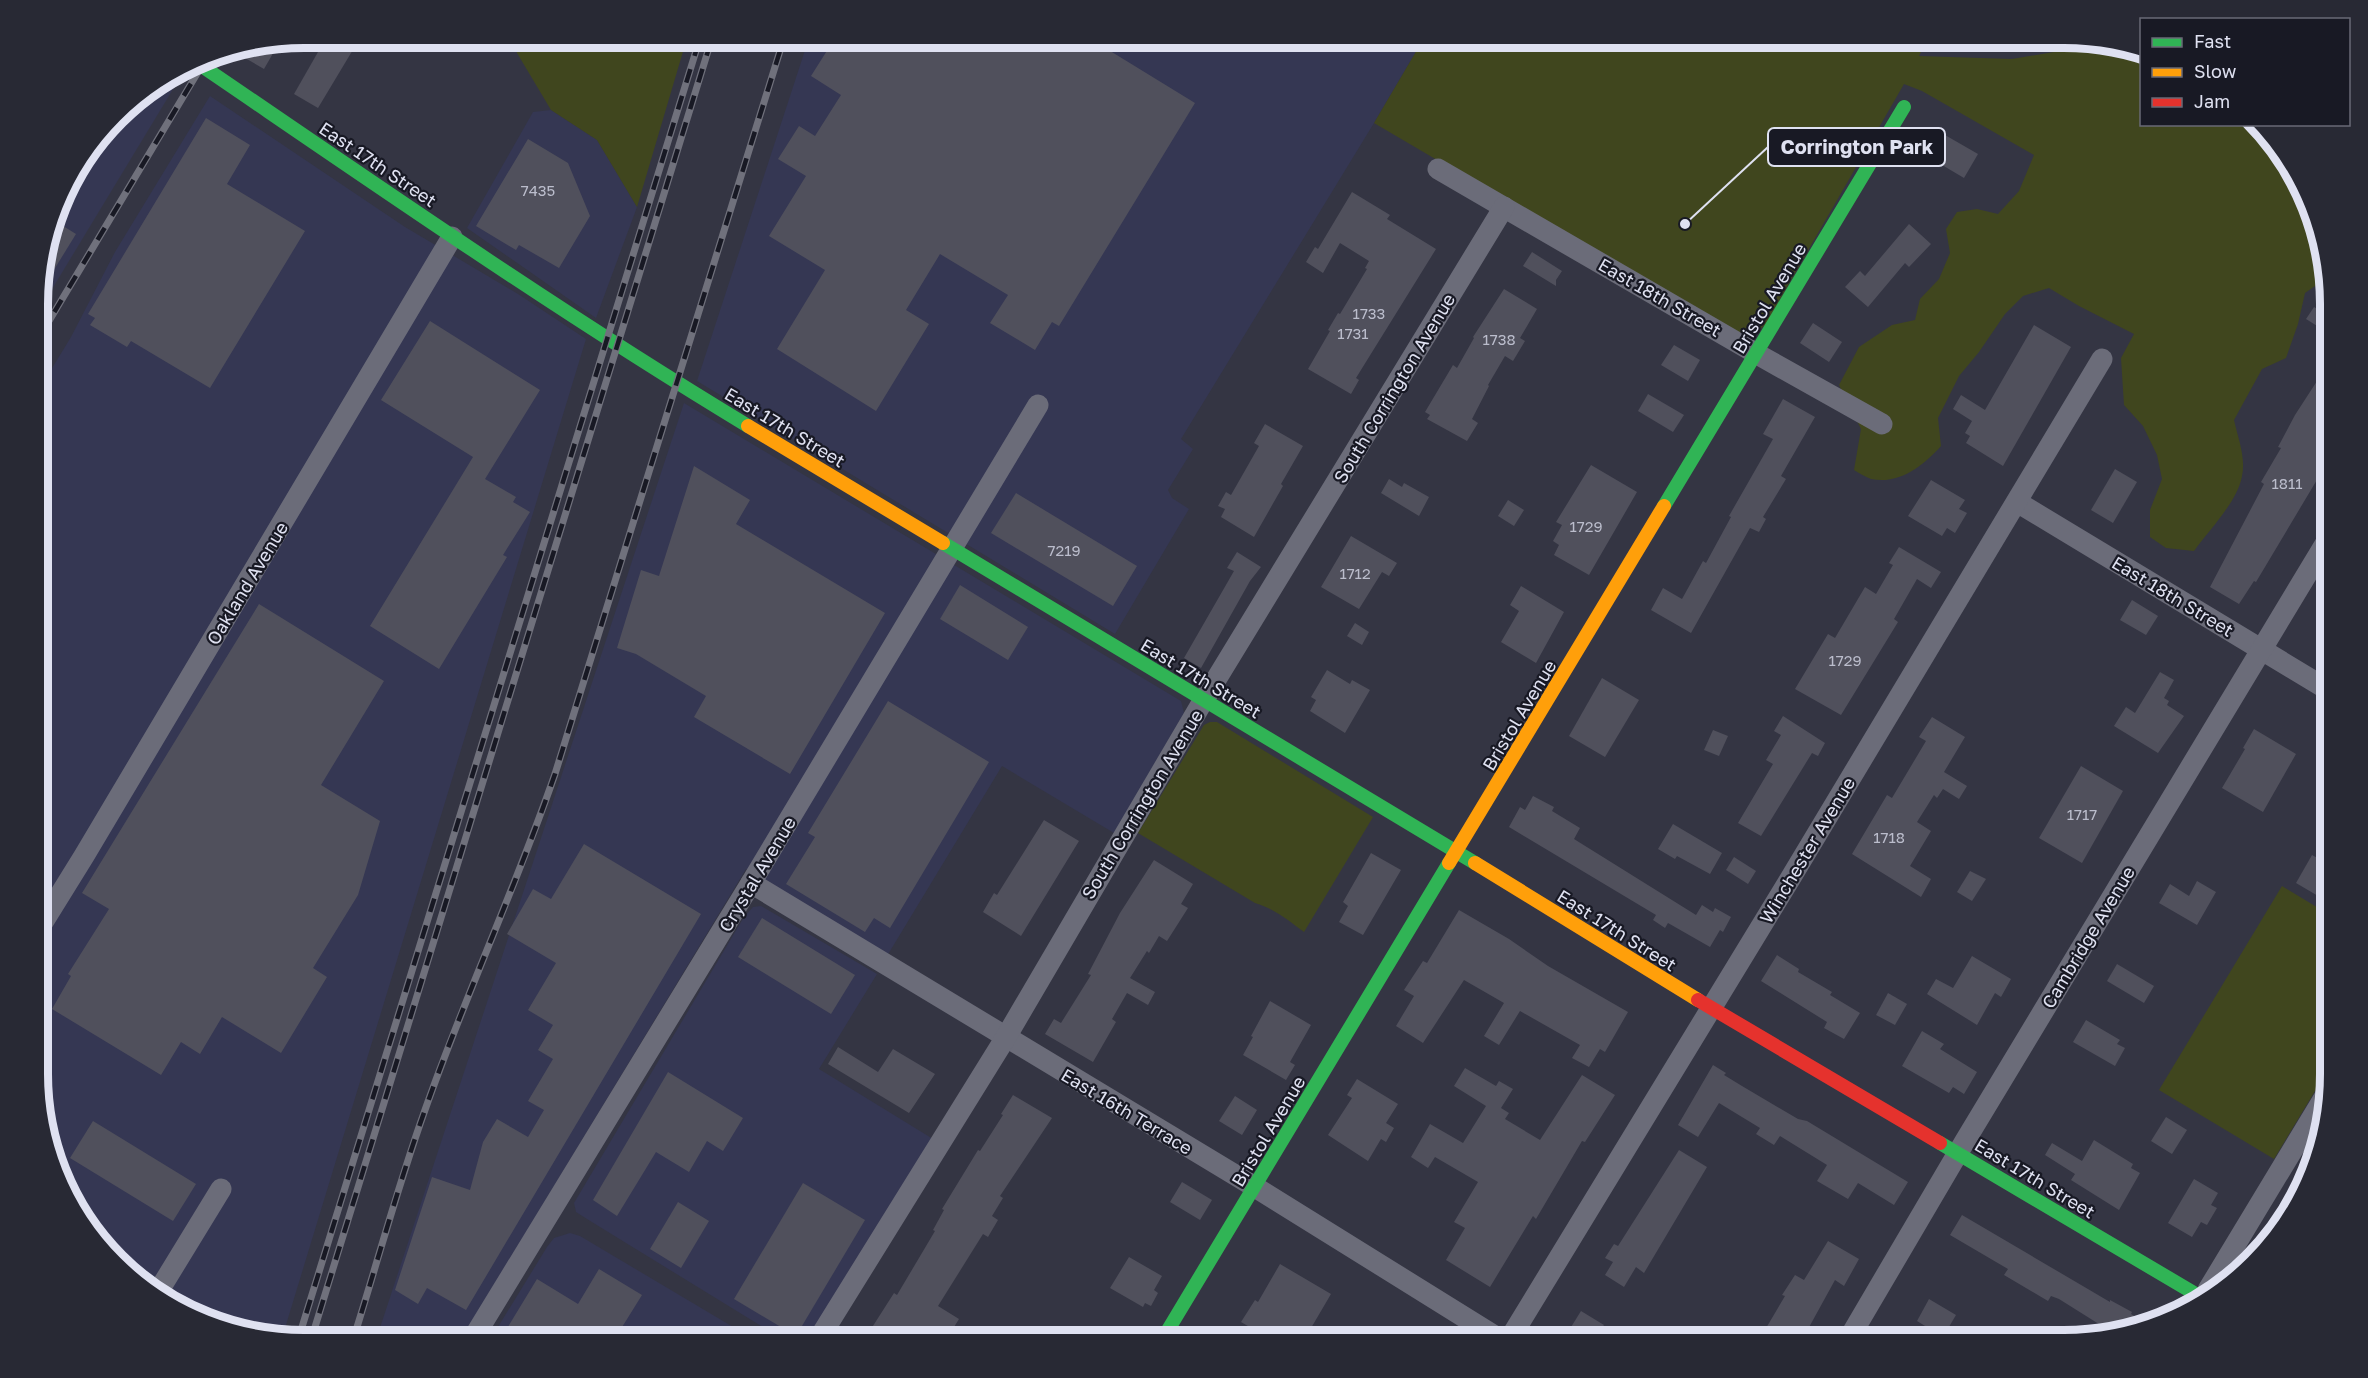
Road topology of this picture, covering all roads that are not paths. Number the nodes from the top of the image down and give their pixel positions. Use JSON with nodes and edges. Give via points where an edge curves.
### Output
{"nodes":[{"id":1,"x":205,"y":68,"type":"edge"},
{"id":2,"x":1904,"y":107,"type":"dead end"},
{"id":3,"x":1438,"y":168,"type":"dead end"},
{"id":4,"x":1504,"y":207,"type":"junction"},
{"id":5,"x":452,"y":237,"type":"junction"},
{"id":6,"x":1757,"y":354,"type":"junction"},
{"id":7,"x":2102,"y":359,"type":"dead end"},
{"id":8,"x":1038,"y":405,"type":"dead end"},
{"id":9,"x":1882,"y":424,"type":"dead end"},
{"id":10,"x":2017,"y":502,"type":"junction"},
{"id":11,"x":953,"y":549,"type":"junction"},
{"id":12,"x":2320,"y":553,"type":"edge"},
{"id":13,"x":2261,"y":650,"type":"junction"},
{"id":14,"x":2320,"y":685,"type":"edge"},
{"id":15,"x":1203,"y":701,"type":"junction"},
{"id":16,"x":1457,"y":852,"type":"junction"},
{"id":17,"x":751,"y":883,"type":"junction"},
{"id":18,"x":48,"y":914,"type":"edge"},
{"id":19,"x":1710,"y":1008,"type":"junction"},
{"id":20,"x":1006,"y":1037,"type":"junction"},
{"id":21,"x":2318,"y":1108,"type":"edge"},
{"id":22,"x":1958,"y":1154,"type":"junction"},
{"id":23,"x":1255,"y":1187,"type":"junction"},
{"id":24,"x":221,"y":1189,"type":"dead end"},
{"id":25,"x":2213,"y":1282,"type":"edge"},
{"id":26,"x":161,"y":1287,"type":"edge"},
{"id":27,"x":2197,"y":1293,"type":"edge"},
{"id":28,"x":478,"y":1330,"type":"edge"},
{"id":29,"x":824,"y":1330,"type":"edge"},
{"id":30,"x":1168,"y":1330,"type":"edge"},
{"id":31,"x":1485,"y":1330,"type":"edge"},
{"id":32,"x":1515,"y":1330,"type":"edge"},
{"id":33,"x":1854,"y":1330,"type":"edge"}],
"edges":[{"from":1,"to":5,"type":"street","name":"East 17th Street"},
{"from":2,"to":6,"type":"street","name":"Bristol Avenue"},
{"from":3,"to":4,"type":"street","name":"East 18th Street"},
{"from":4,"to":6,"type":"street","name":"East 18th Street"},
{"from":4,"to":15,"type":"street","name":"South Corrington Avenue"},
{"from":5,"to":11,"type":"street","name":"East 17th Street","via":[[677,383]]},
{"from":5,"to":18,"type":"street","name":"Oakland Avenue"},
{"from":6,"to":9,"type":"street","name":"East 18th Street"},
{"from":6,"to":16,"type":"street","name":"Bristol Avenue"},
{"from":7,"to":10,"type":"street","name":"Winchester Avenue"},
{"from":8,"to":11,"type":"street","name":"Crystal Avenue"},
{"from":10,"to":13,"type":"street","name":"East 18th Street"},
{"from":10,"to":19,"type":"street","name":"Winchester Avenue"},
{"from":11,"to":15,"type":"street","name":"East 17th Street"},
{"from":11,"to":17,"type":"street","name":"Crystal Avenue"},
{"from":12,"to":13,"type":"street","name":"Cambridge Avenue"},
{"from":13,"to":14,"type":"street","name":"East 18th Street"},
{"from":13,"to":22,"type":"street","name":"Cambridge Avenue"},
{"from":15,"to":16,"type":"street","name":"East 17th Street"},
{"from":15,"to":20,"type":"street","name":"South Corrington Avenue"},
{"from":16,"to":19,"type":"street","name":"East 17th Street"},
{"from":16,"to":23,"type":"street","name":"Bristol Avenue"},
{"from":17,"to":20,"type":"street","name":"East 16th Terrace"},
{"from":17,"to":28,"type":"street","name":"Crystal Avenue"},
{"from":19,"to":22,"type":"street","name":"East 17th Street"},
{"from":19,"to":32,"type":"street","name":"Winchester Avenue"},
{"from":20,"to":23,"type":"street","name":"East 16th Terrace"},
{"from":20,"to":29,"type":"street","name":"South Corrington Avenue"},
{"from":21,"to":25,"type":"street"},
{"from":22,"to":27,"type":"street","name":"East 17th Street"},
{"from":22,"to":33,"type":"street","name":"Cambridge Avenue"},
{"from":23,"to":30,"type":"street","name":"Bristol Avenue"},
{"from":23,"to":31,"type":"street","name":"East 16th Terrace"},
{"from":24,"to":26,"type":"street"}]}
